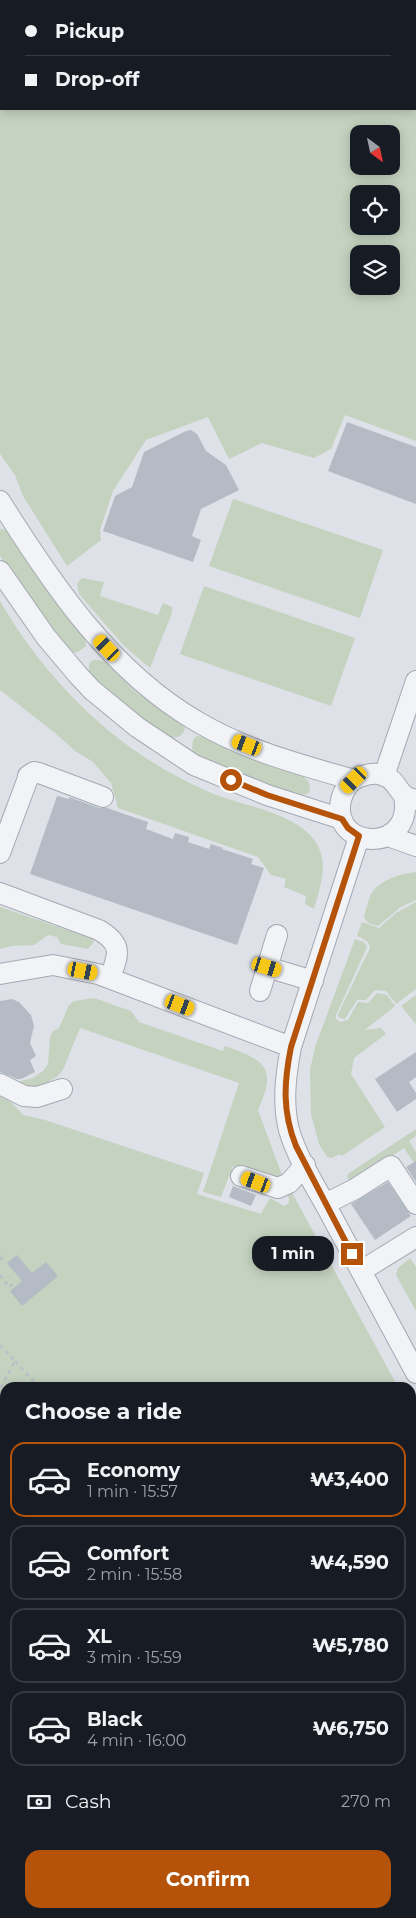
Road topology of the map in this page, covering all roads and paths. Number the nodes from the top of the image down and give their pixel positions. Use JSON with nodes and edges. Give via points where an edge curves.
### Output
{"nodes":[{"id":1,"x":2,"y":510,"type":"edge"},
{"id":2,"x":0,"y":571,"type":"edge"},
{"id":3,"x":416,"y":681,"type":"edge"},
{"id":4,"x":24,"y":776,"type":"junction"},
{"id":5,"x":384,"y":776,"type":"junction"},
{"id":6,"x":354,"y":780,"type":"junction"},
{"id":7,"x":103,"y":797,"type":"dead end"},
{"id":8,"x":410,"y":798,"type":"edge"},
{"id":9,"x":0,"y":816,"type":"edge"},
{"id":10,"x":342,"y":819,"type":"junction"},
{"id":11,"x":359,"y":836,"type":"junction"},
{"id":12,"x":388,"y":836,"type":"junction"},
{"id":13,"x":416,"y":846,"type":"edge"},
{"id":14,"x":0,"y":853,"type":"edge"},
{"id":15,"x":0,"y":893,"type":"edge"},
{"id":16,"x":277,"y":935,"type":"dead end"},
{"id":17,"x":267,"y":967,"type":"junction"},
{"id":18,"x":0,"y":974,"type":"edge"},
{"id":19,"x":110,"y":978,"type":"junction"},
{"id":20,"x":313,"y":982,"type":"junction"},
{"id":21,"x":260,"y":991,"type":"dead end"},
{"id":22,"x":291,"y":1047,"type":"junction"},
{"id":23,"x":0,"y":1084,"type":"edge"},
{"id":24,"x":62,"y":1089,"type":"dead end"},
{"id":25,"x":305,"y":1165,"type":"junction"},
{"id":26,"x":241,"y":1176,"type":"dead end"},
{"id":27,"x":325,"y":1204,"type":"junction"},
{"id":28,"x":416,"y":1204,"type":"edge"},
{"id":29,"x":413,"y":1245,"type":"edge"},
{"id":30,"x":6,"y":1254,"type":"dead end"},
{"id":31,"x":0,"y":1260,"type":"edge"},
{"id":32,"x":361,"y":1271,"type":"junction"},
{"id":33,"x":0,"y":1275,"type":"edge"},
{"id":34,"x":16,"y":1281,"type":"dead end"},
{"id":35,"x":0,"y":1345,"type":"edge"},
{"id":36,"x":411,"y":1347,"type":"edge"},
{"id":37,"x":15,"y":1360,"type":"junction"},
{"id":38,"x":416,"y":1373,"type":"edge"},
{"id":39,"x":4,"y":1382,"type":"edge"},
{"id":40,"x":35,"y":1382,"type":"edge"}],
"edges":[{"from":1,"to":6,"type":"lane","via":[[77,613],[110,651],[155,694],[199,723],[231,739],[285,760]]},
{"from":2,"to":10,"type":"lane","via":[[78,676],[137,727],[194,765],[267,795]]},
{"from":3,"to":5,"type":"lane"},
{"from":4,"to":7,"type":"lane","via":[[38,773]]},
{"from":4,"to":9,"type":"lane"},
{"from":4,"to":14,"type":"lane"},
{"from":5,"to":6,"type":"lane","via":[[363,775]]},
{"from":5,"to":8,"type":"lane","via":[[394,781]]},
{"from":6,"to":10,"type":"lane","via":[[341,798]]},
{"from":8,"to":12,"type":"lane","via":[[403,821]]},
{"from":10,"to":11,"type":"lane"},
{"from":11,"to":12,"type":"lane","via":[[366,839]]},
{"from":11,"to":20,"type":"lane"},
{"from":12,"to":13,"type":"lane"},
{"from":15,"to":19,"type":"lane","via":[[109,936],[118,953]]},
{"from":16,"to":17,"type":"lane"},
{"from":17,"to":20,"type":"lane"},
{"from":17,"to":21,"type":"lane"},
{"from":18,"to":19,"type":"lane","via":[[53,965]]},
{"from":19,"to":22,"type":"lane"},
{"from":20,"to":22,"type":"lane"},
{"from":22,"to":25,"type":"lane","via":[[285,1077],[287,1116],[289,1130]]},
{"from":23,"to":24,"type":"lane","via":[[24,1096],[37,1097]]},
{"from":25,"to":26,"type":"lane","via":[[289,1183],[278,1188]]},
{"from":25,"to":27,"type":"lane"},
{"from":27,"to":28,"type":"lane","via":[[392,1166]]},
{"from":27,"to":32,"type":"lane"},
{"from":29,"to":32,"type":"lane"},
{"from":30,"to":31,"type":"path"},
{"from":32,"to":36,"type":"lane"},
{"from":33,"to":34,"type":"path","via":[[8,1287]]},
{"from":35,"to":37,"type":"path"},
{"from":36,"to":38,"type":"lane"},
{"from":37,"to":39,"type":"path"},
{"from":37,"to":40,"type":"path"}]}
